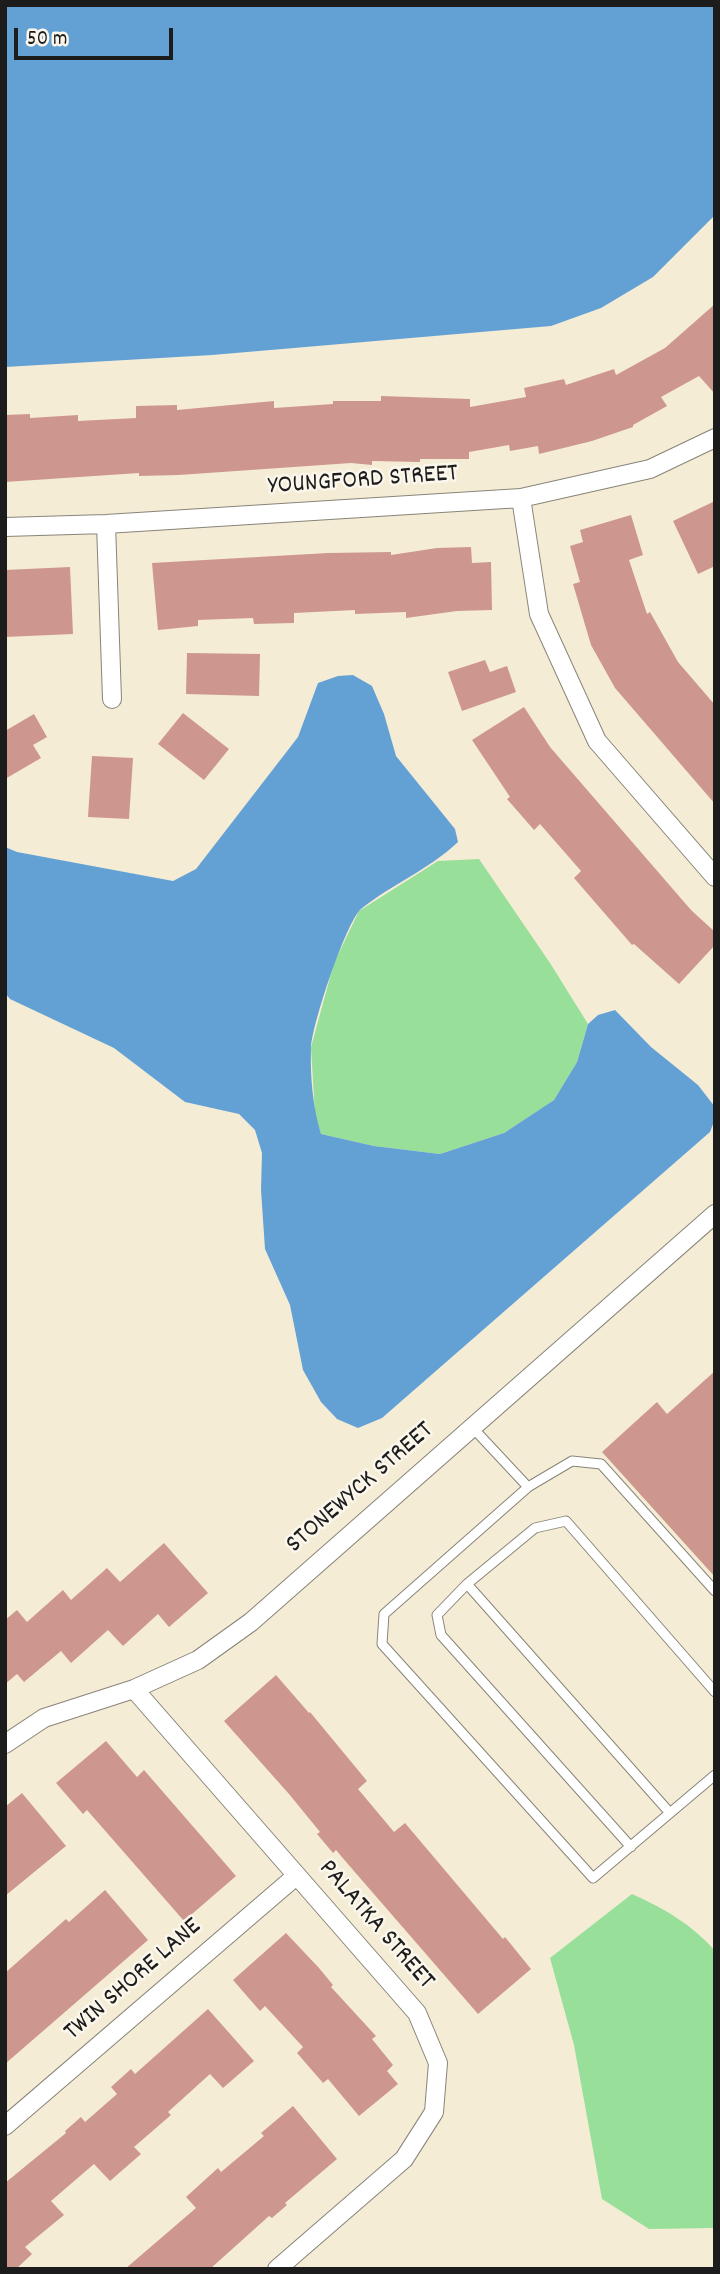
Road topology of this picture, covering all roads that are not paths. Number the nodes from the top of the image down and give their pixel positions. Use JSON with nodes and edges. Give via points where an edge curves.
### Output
{"nodes":[{"id":1,"x":715,"y":438,"type":"edge"},
{"id":2,"x":521,"y":498,"type":"junction"},
{"id":3,"x":106,"y":524,"type":"junction"},
{"id":4,"x":5,"y":527,"type":"edge"},
{"id":5,"x":112,"y":699,"type":"dead end"},
{"id":6,"x":715,"y":877,"type":"edge"},
{"id":7,"x":715,"y":1214,"type":"edge"},
{"id":8,"x":472,"y":1427,"type":"junction"},
{"id":9,"x":528,"y":1486,"type":"junction"},
{"id":10,"x":467,"y":1584,"type":"junction"},
{"id":11,"x":715,"y":1591,"type":"edge"},
{"id":12,"x":134,"y":1689,"type":"junction"},
{"id":13,"x":715,"y":1692,"type":"edge"},
{"id":14,"x":5,"y":1744,"type":"edge"},
{"id":15,"x":715,"y":1775,"type":"edge"},
{"id":16,"x":670,"y":1813,"type":"junction"},
{"id":17,"x":631,"y":1847,"type":"junction"},
{"id":18,"x":296,"y":1876,"type":"junction"},
{"id":19,"x":5,"y":2126,"type":"edge"},
{"id":20,"x":277,"y":2269,"type":"edge"}],
"edges":[{"from":1,"to":2,"type":"street","name":"YOUNGFORD STREET","via":[[650,469]]},
{"from":2,"to":3,"type":"street","name":"YOUNGFORD STREET"},
{"from":2,"to":6,"type":"street","via":[[539,614],[597,741]]},
{"from":3,"to":4,"type":"street","name":"YOUNGFORD STREET"},
{"from":3,"to":5,"type":"street"},
{"from":7,"to":8,"type":"street","name":"STONEWYCK STREET"},
{"from":8,"to":9,"type":"lane"},
{"from":8,"to":12,"type":"street","name":"STONEWYCK STREET","via":[[251,1622],[198,1660]]},
{"from":9,"to":11,"type":"lane","via":[[572,1461],[601,1464]]},
{"from":9,"to":17,"type":"lane","via":[[383,1614],[382,1644],[593,1878]]},
{"from":10,"to":13,"type":"lane","via":[[535,1528],[566,1521]]},
{"from":10,"to":16,"type":"lane"},
{"from":10,"to":17,"type":"lane","via":[[437,1615],[441,1635]]},
{"from":12,"to":14,"type":"street","name":"STONEWYCK STREET","via":[[44,1718]]},
{"from":12,"to":18,"type":"street","name":"PALATKA STREET"},
{"from":15,"to":16,"type":"lane"},
{"from":16,"to":17,"type":"lane"},
{"from":18,"to":19,"type":"street","name":"TWIN SHORE LANE"},
{"from":18,"to":20,"type":"street","name":"PALATKA STREET","via":[[417,2013],[438,2063],[434,2112],[404,2159]]}]}
